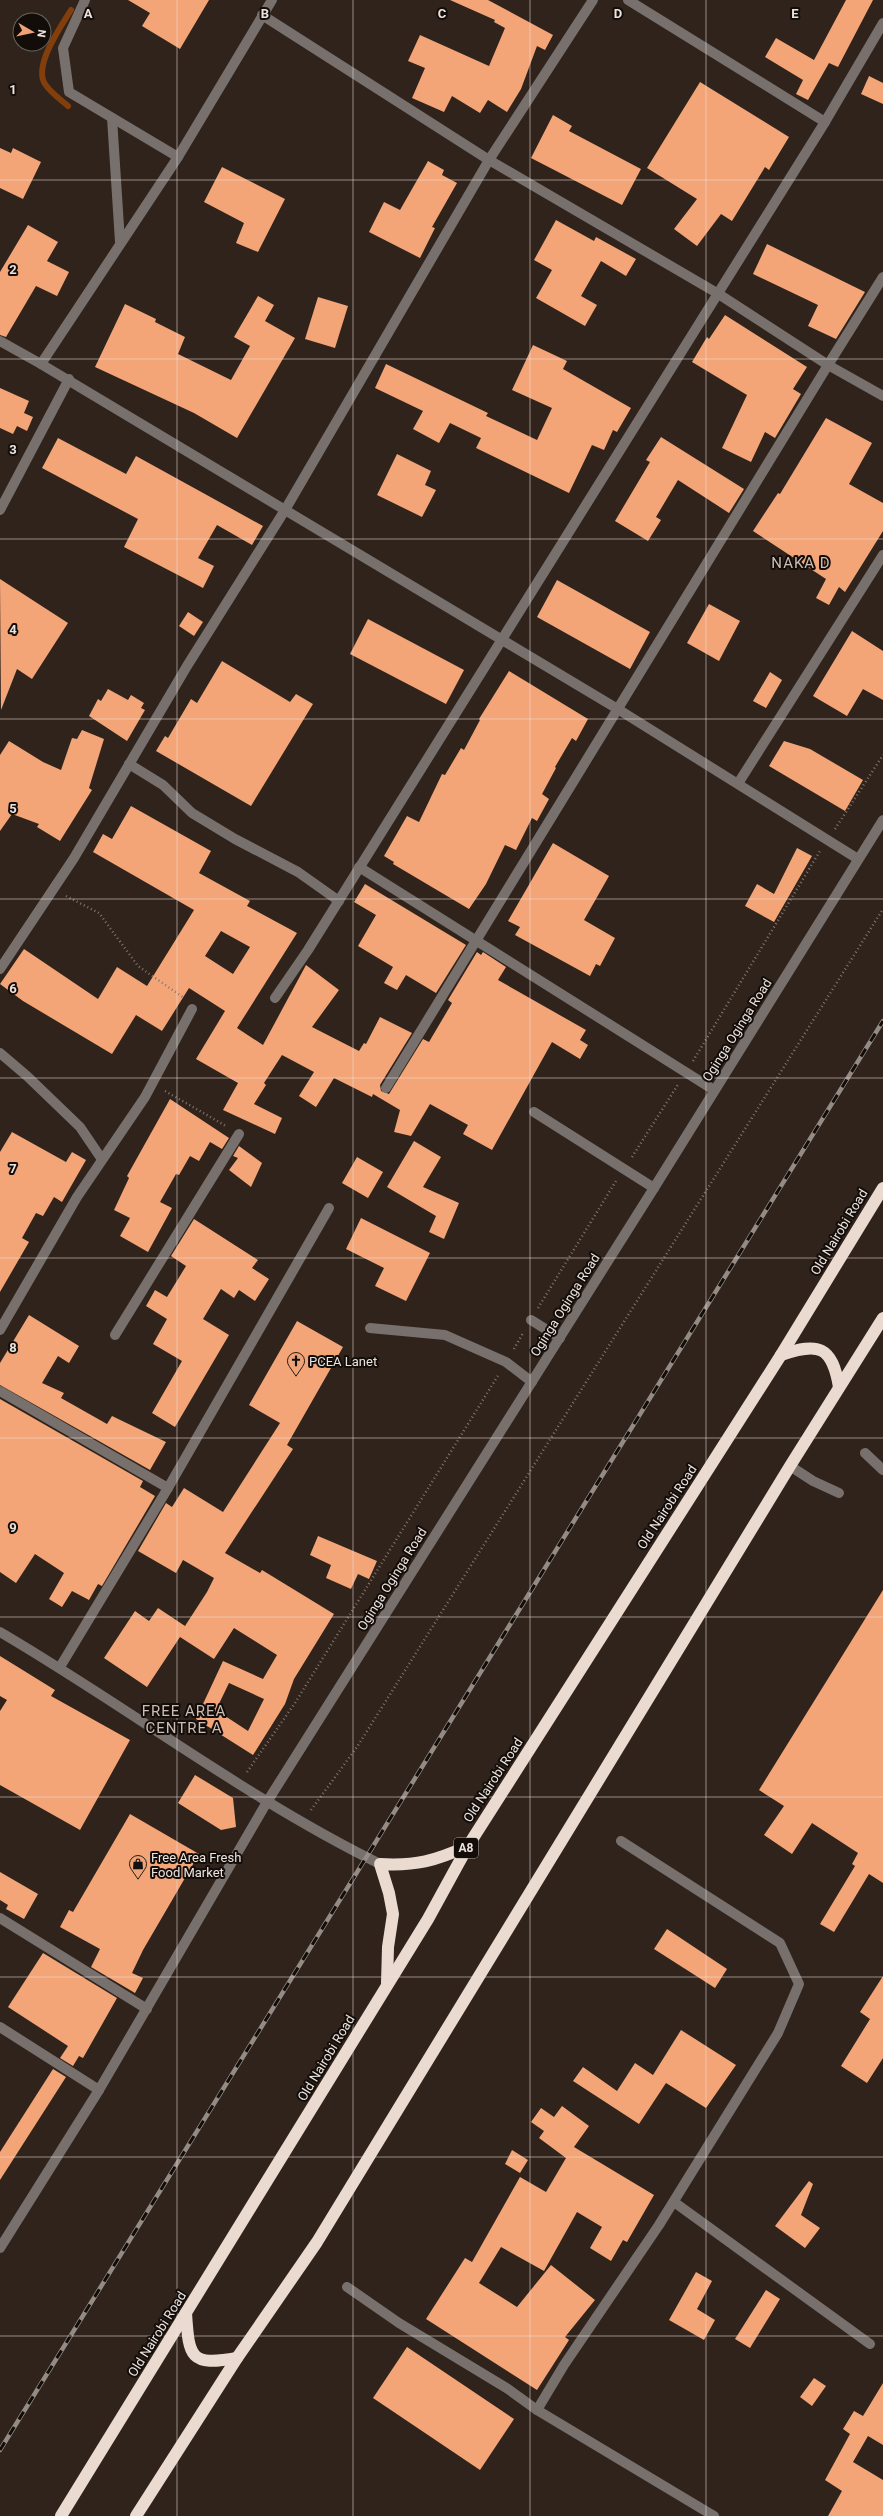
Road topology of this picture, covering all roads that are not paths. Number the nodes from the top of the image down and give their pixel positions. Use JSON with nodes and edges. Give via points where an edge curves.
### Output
{"nodes":[{"id":1,"x":85,"y":0,"type":"edge"},
{"id":2,"x":272,"y":0,"type":"edge"},
{"id":3,"x":593,"y":0,"type":"edge"},
{"id":4,"x":628,"y":0,"type":"edge"},
{"id":5,"x":262,"y":15,"type":"junction"},
{"id":6,"x":883,"y":23,"type":"edge"},
{"id":7,"x":112,"y":118,"type":"junction"},
{"id":8,"x":825,"y":122,"type":"junction"},
{"id":9,"x":178,"y":157,"type":"junction"},
{"id":10,"x":489,"y":160,"type":"junction"},
{"id":11,"x":120,"y":242,"type":"junction"},
{"id":12,"x":883,"y":277,"type":"edge"},
{"id":13,"x":716,"y":293,"type":"junction"},
{"id":14,"x":0,"y":341,"type":"edge"},
{"id":15,"x":41,"y":364,"type":"junction"},
{"id":16,"x":828,"y":365,"type":"junction"},
{"id":17,"x":69,"y":379,"type":"junction"},
{"id":18,"x":883,"y":396,"type":"edge"},
{"id":19,"x":0,"y":510,"type":"edge"},
{"id":20,"x":286,"y":510,"type":"junction"},
{"id":21,"x":883,"y":555,"type":"edge"},
{"id":22,"x":501,"y":641,"type":"junction"},
{"id":23,"x":616,"y":708,"type":"junction"},
{"id":24,"x":129,"y":764,"type":"junction"},
{"id":25,"x":739,"y":782,"type":"junction"},
{"id":26,"x":883,"y":820,"type":"edge"},
{"id":27,"x":858,"y":859,"type":"junction"},
{"id":28,"x":358,"y":867,"type":"junction"},
{"id":29,"x":339,"y":901,"type":"junction"},
{"id":30,"x":475,"y":940,"type":"junction"},
{"id":31,"x":0,"y":969,"type":"edge"},
{"id":32,"x":276,"y":998,"type":"dead end"},
{"id":33,"x":192,"y":1009,"type":"road end"},
{"id":34,"x":0,"y":1053,"type":"edge"},
{"id":35,"x":710,"y":1087,"type":"junction"},
{"id":36,"x":386,"y":1088,"type":"dead end"},
{"id":37,"x":534,"y":1112,"type":"dead end"},
{"id":38,"x":239,"y":1134,"type":"road end"},
{"id":39,"x":102,"y":1158,"type":"junction"},
{"id":40,"x":650,"y":1185,"type":"junction"},
{"id":41,"x":883,"y":1188,"type":"edge"},
{"id":42,"x":329,"y":1208,"type":"dead end"},
{"id":43,"x":883,"y":1318,"type":"edge"},
{"id":44,"x":533,"y":1321,"type":"dead end"},
{"id":45,"x":370,"y":1328,"type":"dead end"},
{"id":46,"x":0,"y":1330,"type":"edge"},
{"id":47,"x":114,"y":1334,"type":"dead end"},
{"id":48,"x":560,"y":1338,"type":"junction"},
{"id":49,"x":781,"y":1355,"type":"junction"},
{"id":50,"x":532,"y":1382,"type":"junction"},
{"id":51,"x":839,"y":1387,"type":"junction"},
{"id":52,"x":0,"y":1391,"type":"edge"},
{"id":53,"x":865,"y":1453,"type":"dead end"},
{"id":54,"x":790,"y":1466,"type":"junction"},
{"id":55,"x":883,"y":1470,"type":"edge"},
{"id":56,"x":168,"y":1488,"type":"junction"},
{"id":57,"x":839,"y":1493,"type":"dead end"},
{"id":58,"x":0,"y":1632,"type":"edge"},
{"id":59,"x":60,"y":1667,"type":"junction"},
{"id":60,"x":267,"y":1802,"type":"junction"},
{"id":61,"x":621,"y":1841,"type":"dead end"},
{"id":62,"x":468,"y":1846,"type":"junction"},
{"id":63,"x":380,"y":1864,"type":"junction"},
{"id":64,"x":0,"y":1918,"type":"edge"},
{"id":65,"x":387,"y":1984,"type":"junction"},
{"id":66,"x":147,"y":2010,"type":"junction"},
{"id":67,"x":0,"y":2027,"type":"edge"},
{"id":68,"x":99,"y":2090,"type":"junction"},
{"id":69,"x":674,"y":2202,"type":"junction"},
{"id":70,"x":0,"y":2248,"type":"edge"},
{"id":71,"x":347,"y":2287,"type":"dead end"},
{"id":72,"x":186,"y":2313,"type":"junction"},
{"id":73,"x":870,"y":2344,"type":"dead end"},
{"id":74,"x":237,"y":2358,"type":"junction"},
{"id":75,"x":537,"y":2410,"type":"junction"},
{"id":76,"x":61,"y":2516,"type":"edge"},
{"id":77,"x":136,"y":2516,"type":"edge"},
{"id":78,"x":714,"y":2516,"type":"edge"}],
"edges":[{"from":1,"to":7,"type":"street","via":[[64,48],[70,92]]},
{"from":2,"to":5,"type":"street"},
{"from":3,"to":10,"type":"street"},
{"from":4,"to":8,"type":"street"},
{"from":5,"to":9,"type":"street"},
{"from":5,"to":10,"type":"street"},
{"from":6,"to":8,"type":"street"},
{"from":7,"to":9,"type":"street"},
{"from":7,"to":11,"type":"street"},
{"from":8,"to":13,"type":"street"},
{"from":9,"to":11,"type":"street"},
{"from":10,"to":13,"type":"street"},
{"from":10,"to":20,"type":"street"},
{"from":11,"to":15,"type":"street"},
{"from":12,"to":16,"type":"street"},
{"from":13,"to":16,"type":"street"},
{"from":13,"to":22,"type":"street"},
{"from":14,"to":15,"type":"street"},
{"from":15,"to":17,"type":"street"},
{"from":16,"to":18,"type":"street"},
{"from":16,"to":23,"type":"street"},
{"from":17,"to":19,"type":"street"},
{"from":17,"to":20,"type":"street"},
{"from":20,"to":22,"type":"street"},
{"from":20,"to":24,"type":"street","via":[[186,666]]},
{"from":21,"to":25,"type":"street"},
{"from":22,"to":23,"type":"street"},
{"from":22,"to":28,"type":"street"},
{"from":23,"to":25,"type":"street"},
{"from":23,"to":30,"type":"street"},
{"from":24,"to":29,"type":"street","via":[[163,786],[192,813],[298,872]]},
{"from":24,"to":31,"type":"street","via":[[54,889]]},
{"from":25,"to":27,"type":"street"},
{"from":26,"to":27,"type":"street","name":"Oginga Oginga Road"},
{"from":27,"to":35,"type":"street","name":"Oginga Oginga Road"},
{"from":28,"to":29,"type":"street"},
{"from":28,"to":30,"type":"street"},
{"from":29,"to":32,"type":"street"},
{"from":30,"to":35,"type":"street"},
{"from":30,"to":36,"type":"street"},
{"from":33,"to":39,"type":"street","via":[[152,1084]]},
{"from":34,"to":39,"type":"street","via":[[28,1076],[80,1127]]},
{"from":35,"to":40,"type":"street","name":"Oginga Oginga Road"},
{"from":37,"to":40,"type":"street"},
{"from":38,"to":47,"type":"street"},
{"from":39,"to":46,"type":"street"},
{"from":40,"to":48,"type":"street","name":"Oginga Oginga Road"},
{"from":41,"to":49,"type":"highway","name":"Old Nairobi Road","number":"A8"},
{"from":42,"to":56,"type":"street"},
{"from":43,"to":51,"type":"highway"},
{"from":44,"to":48,"type":"street"},
{"from":45,"to":50,"type":"street","via":[[445,1335],[510,1366]]},
{"from":48,"to":50,"type":"street","name":"Oginga Oginga Road"},
{"from":49,"to":51,"type":"highway","via":[[812,1347],[825,1353],[831,1357]]},
{"from":49,"to":62,"type":"highway","name":"Old Nairobi Road","number":"A8"},
{"from":50,"to":60,"type":"street","name":"Oginga Oginga Road"},
{"from":51,"to":54,"type":"highway"},
{"from":52,"to":56,"type":"street"},
{"from":53,"to":55,"type":"street"},
{"from":54,"to":57,"type":"street","via":[[813,1481]]},
{"from":54,"to":74,"type":"highway","via":[[317,2242]]},
{"from":56,"to":59,"type":"street"},
{"from":58,"to":59,"type":"street"},
{"from":59,"to":60,"type":"street"},
{"from":60,"to":63,"type":"street"},
{"from":60,"to":66,"type":"street","name":"Oginga Oginga Road"},
{"from":61,"to":69,"type":"street","via":[[780,1943],[799,1984],[778,2034]]},
{"from":62,"to":63,"type":"highway","via":[[422,1864]]},
{"from":62,"to":65,"type":"highway","name":"Old Nairobi Road","number":"A8","via":[[428,1919]]},
{"from":63,"to":65,"type":"highway","via":[[393,1914],[388,1947]]},
{"from":64,"to":66,"type":"street"},
{"from":65,"to":72,"type":"highway","name":"Old Nairobi Road","number":"A8"},
{"from":66,"to":68,"type":"street","name":"Oginga Oginga Road"},
{"from":67,"to":68,"type":"street"},
{"from":68,"to":70,"type":"street","name":"Oginga Oginga Road"},
{"from":69,"to":73,"type":"street"},
{"from":69,"to":75,"type":"street","via":[[564,2365]]},
{"from":71,"to":75,"type":"street","via":[[399,2324],[508,2389]]},
{"from":72,"to":74,"type":"highway","via":[[189,2348],[193,2354],[207,2362]]},
{"from":72,"to":76,"type":"highway","name":"Old Nairobi Road","number":"A8"},
{"from":74,"to":77,"type":"highway"},
{"from":75,"to":78,"type":"street"}]}
